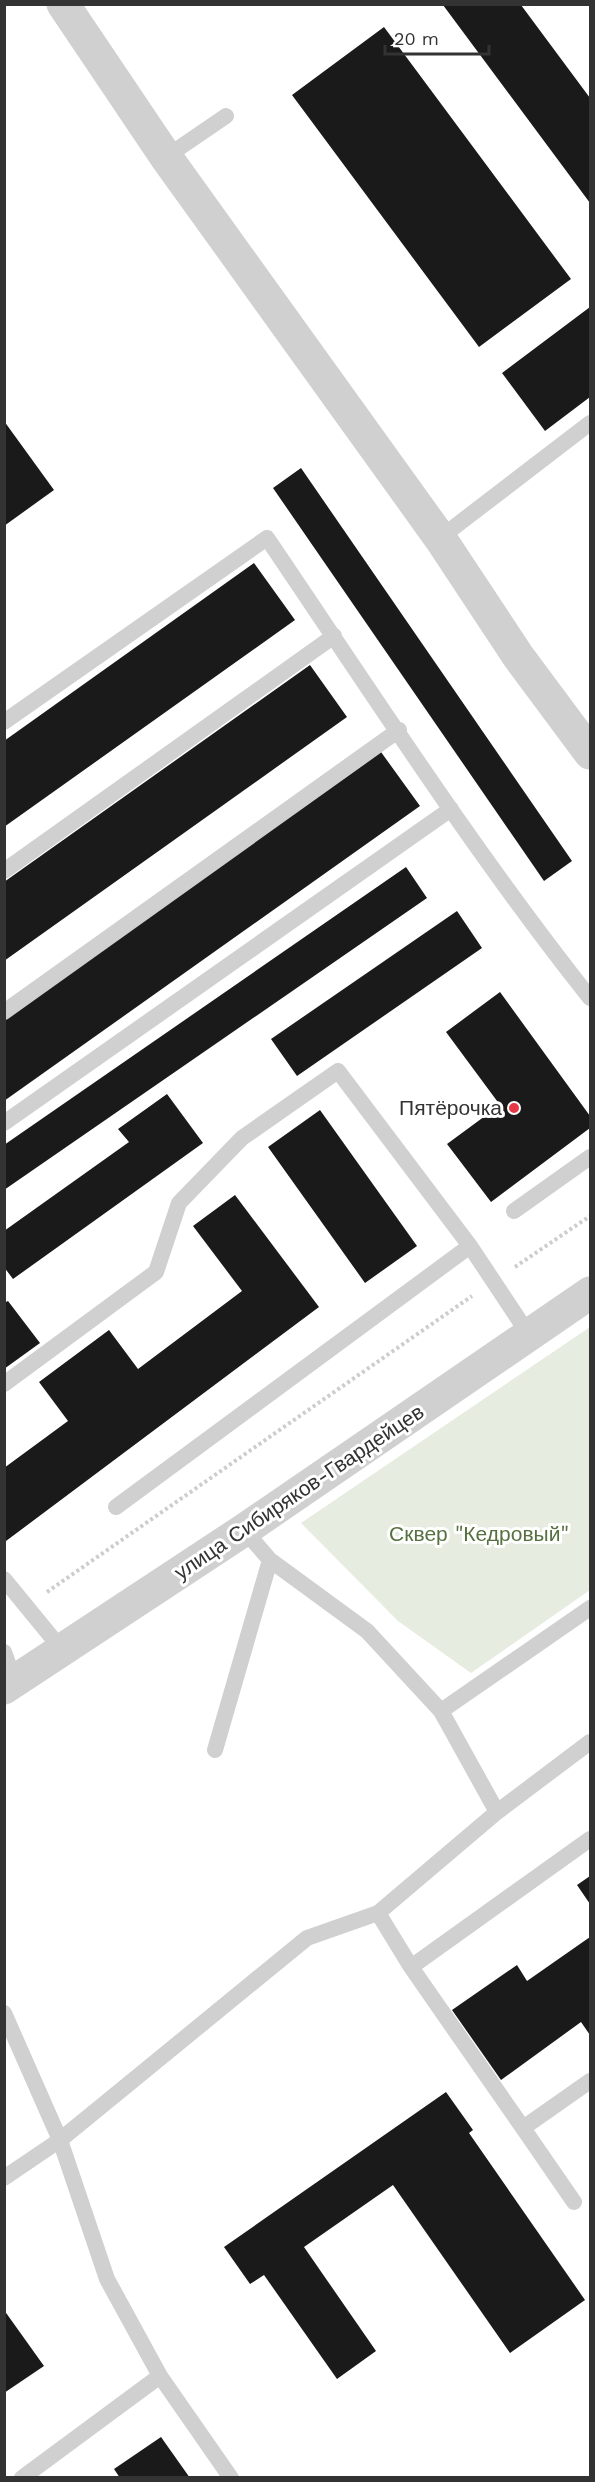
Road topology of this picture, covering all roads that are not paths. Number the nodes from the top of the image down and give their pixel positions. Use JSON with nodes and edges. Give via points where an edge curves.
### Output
{"nodes":[{"id":1,"x":63,"y":4,"type":"edge"},
{"id":2,"x":226,"y":116,"type":"dead end"},
{"id":3,"x":166,"y":157,"type":"junction"},
{"id":4,"x":591,"y":423,"type":"edge"},
{"id":5,"x":440,"y":538,"type":"junction"},
{"id":6,"x":334,"y":636,"type":"junction"},
{"id":7,"x":4,"y":722,"type":"edge"},
{"id":8,"x":399,"y":730,"type":"junction"},
{"id":9,"x":591,"y":753,"type":"edge"},
{"id":10,"x":451,"y":809,"type":"junction"},
{"id":11,"x":4,"y":872,"type":"edge"},
{"id":12,"x":591,"y":998,"type":"edge"},
{"id":13,"x":4,"y":1012,"type":"edge"},
{"id":14,"x":4,"y":1123,"type":"edge"},
{"id":15,"x":591,"y":1157,"type":"edge"},
{"id":16,"x":514,"y":1211,"type":"dead end"},
{"id":17,"x":470,"y":1246,"type":"junction"},
{"id":18,"x":591,"y":1293,"type":"edge"},
{"id":19,"x":529,"y":1335,"type":"junction"},
{"id":20,"x":4,"y":1384,"type":"edge"},
{"id":21,"x":116,"y":1507,"type":"dead end"},
{"id":22,"x":244,"y":1530,"type":"junction"},
{"id":23,"x":270,"y":1560,"type":"junction"},
{"id":24,"x":4,"y":1579,"type":"edge"},
{"id":25,"x":591,"y":1608,"type":"edge"},
{"id":26,"x":63,"y":1650,"type":"junction"},
{"id":27,"x":8,"y":1673,"type":"edge"},
{"id":28,"x":441,"y":1711,"type":"junction"},
{"id":29,"x":591,"y":1742,"type":"edge"},
{"id":30,"x":214,"y":1750,"type":"dead end"},
{"id":31,"x":497,"y":1812,"type":"junction"},
{"id":32,"x":591,"y":1839,"type":"edge"},
{"id":33,"x":378,"y":1913,"type":"junction"},
{"id":34,"x":411,"y":1967,"type":"junction"},
{"id":35,"x":4,"y":2013,"type":"edge"},
{"id":36,"x":591,"y":2081,"type":"edge"},
{"id":37,"x":522,"y":2128,"type":"junction"},
{"id":38,"x":60,"y":2140,"type":"junction"},
{"id":39,"x":4,"y":2178,"type":"edge"},
{"id":40,"x":574,"y":2202,"type":"dead end"},
{"id":41,"x":160,"y":2376,"type":"junction"},
{"id":42,"x":22,"y":2478,"type":"edge"},
{"id":43,"x":231,"y":2478,"type":"edge"}],
"edges":[{"from":1,"to":3,"type":"street"},
{"from":2,"to":3,"type":"lane"},
{"from":3,"to":5,"type":"street"},
{"from":4,"to":5,"type":"lane"},
{"from":5,"to":9,"type":"street","via":[[518,656]]},
{"from":6,"to":7,"type":"lane","via":[[267,538]]},
{"from":6,"to":8,"type":"lane"},
{"from":6,"to":11,"type":"lane"},
{"from":8,"to":10,"type":"lane"},
{"from":8,"to":13,"type":"lane"},
{"from":10,"to":12,"type":"lane","via":[[539,934]]},
{"from":10,"to":14,"type":"lane"},
{"from":15,"to":16,"type":"lane"},
{"from":17,"to":19,"type":"lane"},
{"from":17,"to":20,"type":"lane","via":[[338,1071],[242,1138],[179,1203],[156,1272]]},
{"from":17,"to":21,"type":"lane"},
{"from":18,"to":19,"type":"street","name":"улица Сибиряков-Гвардейцев"},
{"from":19,"to":22,"type":"street","name":"улица Сибиряков-Гвардейцев"},
{"from":22,"to":23,"type":"lane"},
{"from":22,"to":26,"type":"street","name":"улица Сибиряков-Гвардейцев"},
{"from":23,"to":28,"type":"lane","via":[[367,1631]]},
{"from":23,"to":30,"type":"lane"},
{"from":24,"to":26,"type":"lane"},
{"from":25,"to":28,"type":"lane"},
{"from":26,"to":27,"type":"street","name":"улица Сибиряков-Гвардейцев"},
{"from":28,"to":31,"type":"lane"},
{"from":29,"to":31,"type":"lane"},
{"from":31,"to":33,"type":"lane"},
{"from":32,"to":34,"type":"lane"},
{"from":33,"to":34,"type":"lane"},
{"from":33,"to":38,"type":"lane","via":[[308,1938]]},
{"from":34,"to":37,"type":"lane"},
{"from":35,"to":38,"type":"lane"},
{"from":36,"to":37,"type":"lane"},
{"from":37,"to":40,"type":"lane"},
{"from":38,"to":39,"type":"lane"},
{"from":38,"to":41,"type":"lane","via":[[107,2279]]},
{"from":41,"to":42,"type":"lane"},
{"from":41,"to":43,"type":"lane"}]}
